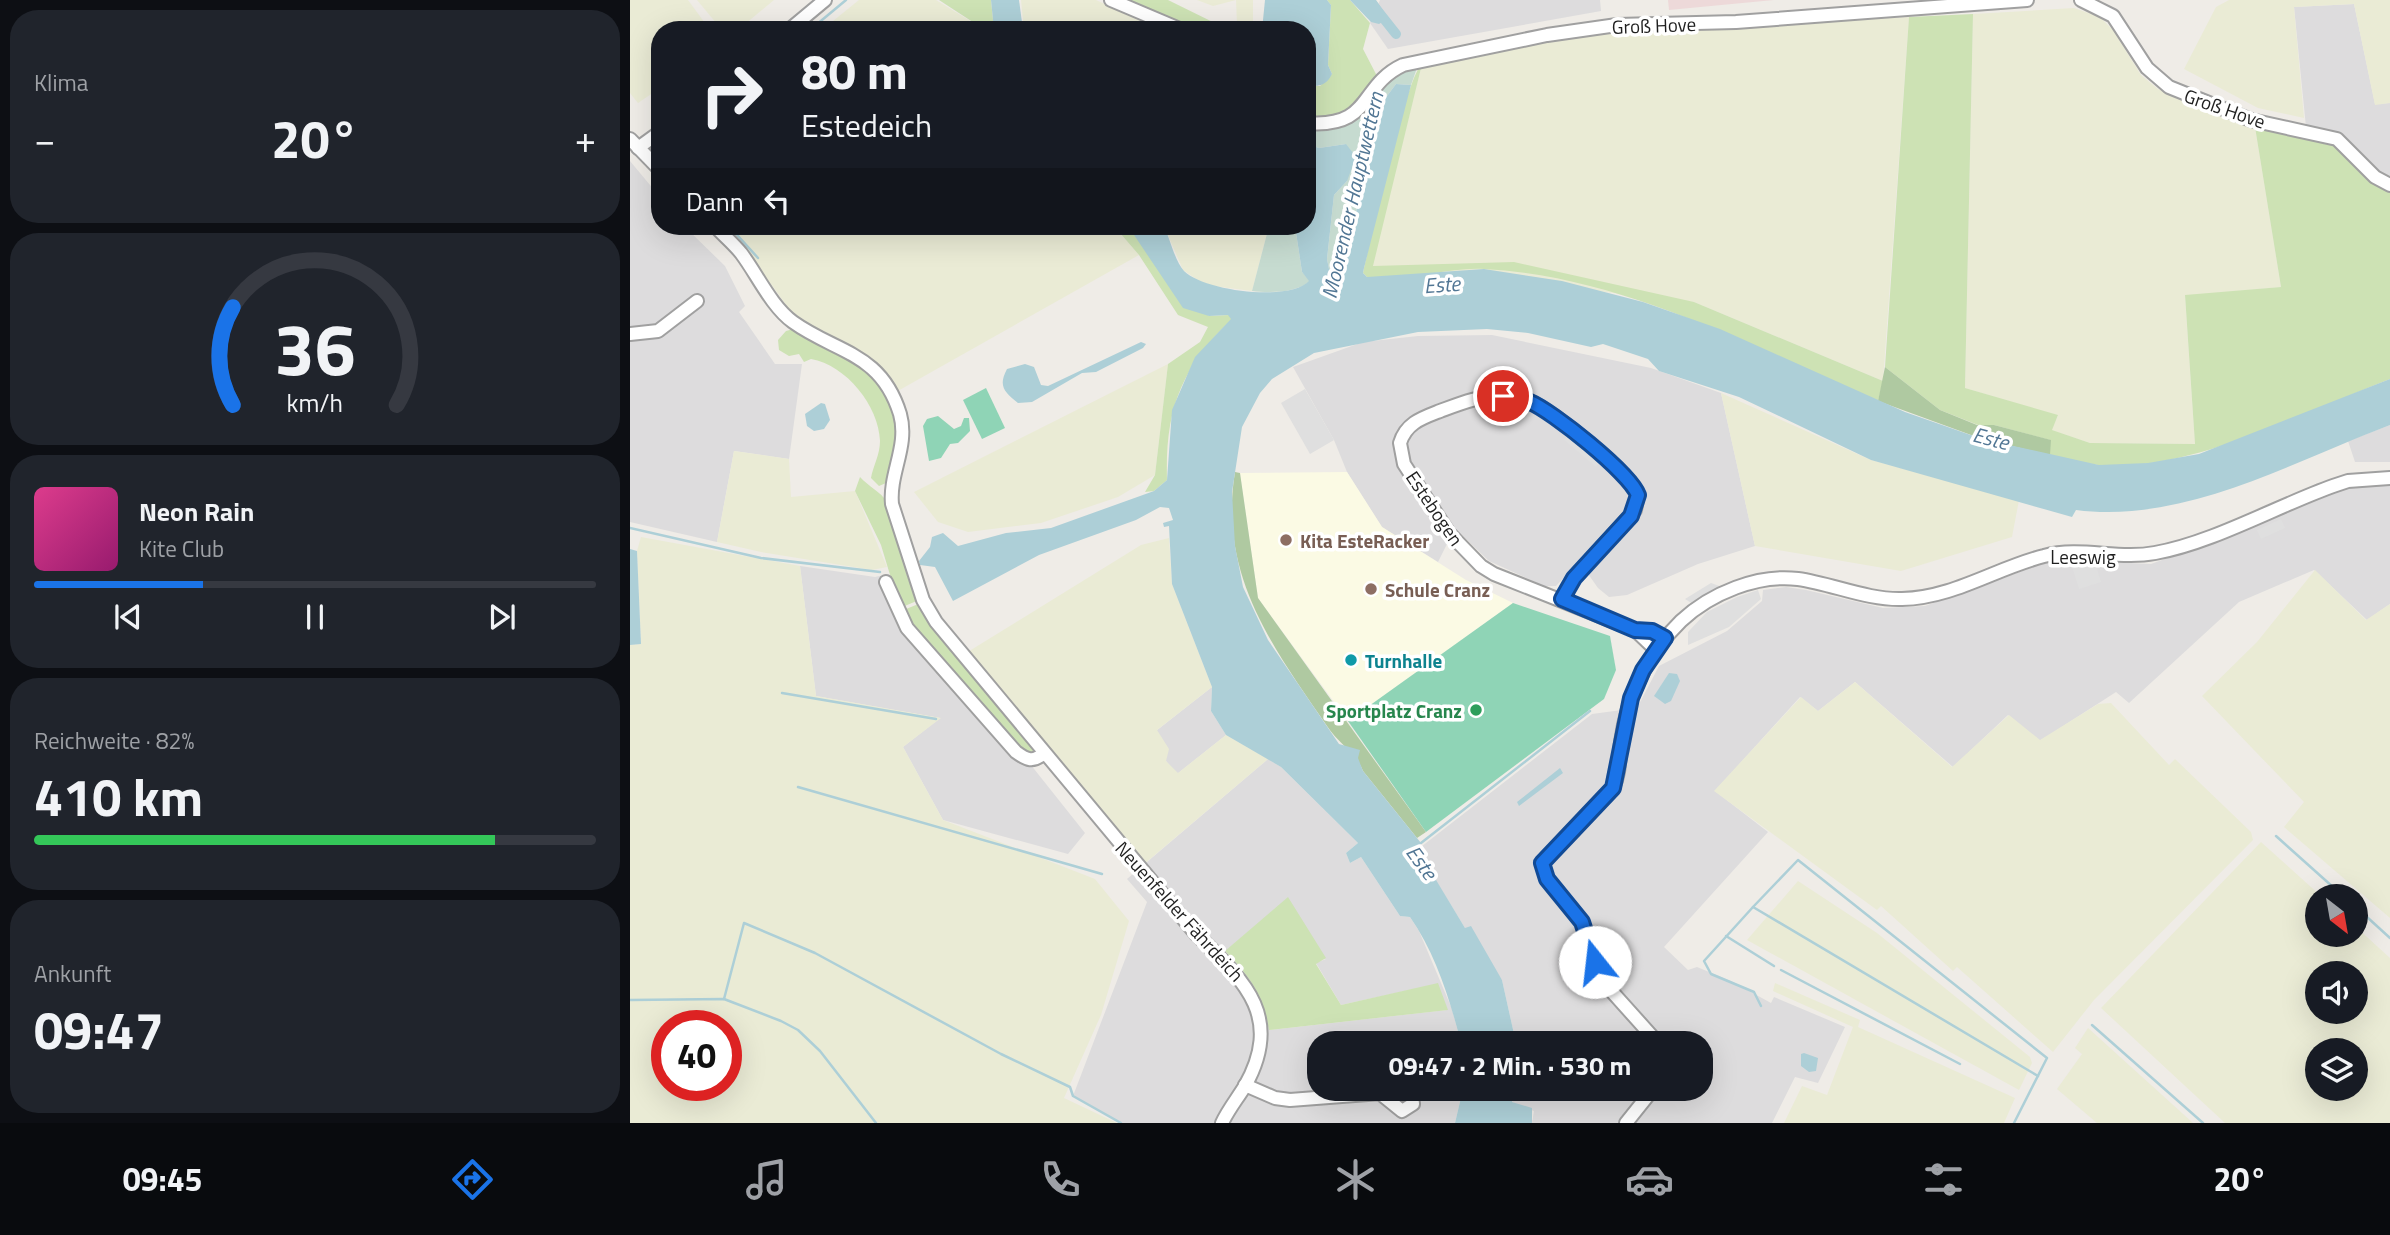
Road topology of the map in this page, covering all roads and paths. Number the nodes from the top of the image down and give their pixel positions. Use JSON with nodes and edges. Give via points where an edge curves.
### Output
{"nodes":[{"id":1,"x":825,"y":0,"type":"edge"},
{"id":2,"x":1111,"y":0,"type":"edge"},
{"id":3,"x":2027,"y":0,"type":"edge"},
{"id":4,"x":2081,"y":0,"type":"edge"},
{"id":5,"x":800,"y":21,"type":"edge"},
{"id":6,"x":1161,"y":21,"type":"edge"},
{"id":7,"x":1316,"y":123,"type":"edge"},
{"id":8,"x":651,"y":136,"type":"edge"},
{"id":9,"x":634,"y":144,"type":"edge"},
{"id":10,"x":651,"y":161,"type":"edge"},
{"id":11,"x":2390,"y":186,"type":"edge"},
{"id":12,"x":724,"y":235,"type":"edge"},
{"id":13,"x":697,"y":301,"type":"dead end"},
{"id":14,"x":630,"y":334,"type":"edge"},
{"id":15,"x":2390,"y":478,"type":"edge"},
{"id":16,"x":886,"y":582,"type":"dead end"},
{"id":17,"x":1562,"y":599,"type":"junction"},
{"id":18,"x":1635,"y":630,"type":"junction"},
{"id":19,"x":1665,"y":638,"type":"junction"},
{"id":20,"x":1656,"y":650,"type":"junction"},
{"id":21,"x":1044,"y":753,"type":"junction"},
{"id":22,"x":1647,"y":1031,"type":"edge"},
{"id":23,"x":1245,"y":1085,"type":"junction"},
{"id":24,"x":1307,"y":1099,"type":"edge"},
{"id":25,"x":1644,"y":1101,"type":"edge"},
{"id":26,"x":1222,"y":1123,"type":"edge"},
{"id":27,"x":1626,"y":1123,"type":"edge"}],
"edges":[{"from":1,"to":5,"type":"street"},
{"from":2,"to":6,"type":"street"},
{"from":3,"to":7,"type":"street","name":"Groß Hove","via":[[1737,22],[1628,23],[1547,35],[1404,65],[1383,79],[1349,118]]},
{"from":4,"to":11,"type":"street","name":"Groß Hove","via":[[2113,16],[2147,68],[2169,87],[2250,120],[2337,139]]},
{"from":8,"to":9,"type":"street"},
{"from":9,"to":10,"type":"street"},
{"from":12,"to":21,"type":"street","name":"Neuenfelder Fährdeich","via":[[793,321],[853,352],[889,390],[900,414],[903,436],[892,504],[923,600]]},
{"from":13,"to":14,"type":"street","via":[[658,331]]},
{"from":15,"to":19,"type":"street","name":"Leeswig","via":[[2340,483],[2171,550],[2128,556],[2045,555],[1922,597],[1882,598],[1799,579],[1773,579],[1735,588],[1709,601]]},
{"from":16,"to":21,"type":"street","via":[[907,628],[1016,752],[1027,760]]},
{"from":17,"to":17,"type":"street","name":"Estebogen","via":[[1494,574],[1456,543],[1404,464],[1400,443],[1408,427],[1466,402],[1516,397],[1546,411],[1627,477],[1638,495],[1635,510],[1574,578]]},
{"from":17,"to":18,"type":"street","name":"Estebogen"},
{"from":18,"to":19,"type":"street","name":"Estebogen"},
{"from":18,"to":20,"type":"street","name":"Estebogen"},
{"from":19,"to":20,"type":"street","name":"Leeswig"},
{"from":20,"to":22,"type":"street","name":"Leeswig","via":[[1631,698],[1616,782],[1546,855],[1542,869],[1582,922],[1606,985]]},
{"from":21,"to":23,"type":"street","name":"Neuenfelder Fährdeich","via":[[1195,933],[1242,979],[1254,999],[1260,1038]]},
{"from":23,"to":24,"type":"street","via":[[1275,1098]]},
{"from":23,"to":26,"type":"street","name":"Neuenfelder Fährdeich"},
{"from":25,"to":27,"type":"street"}]}
